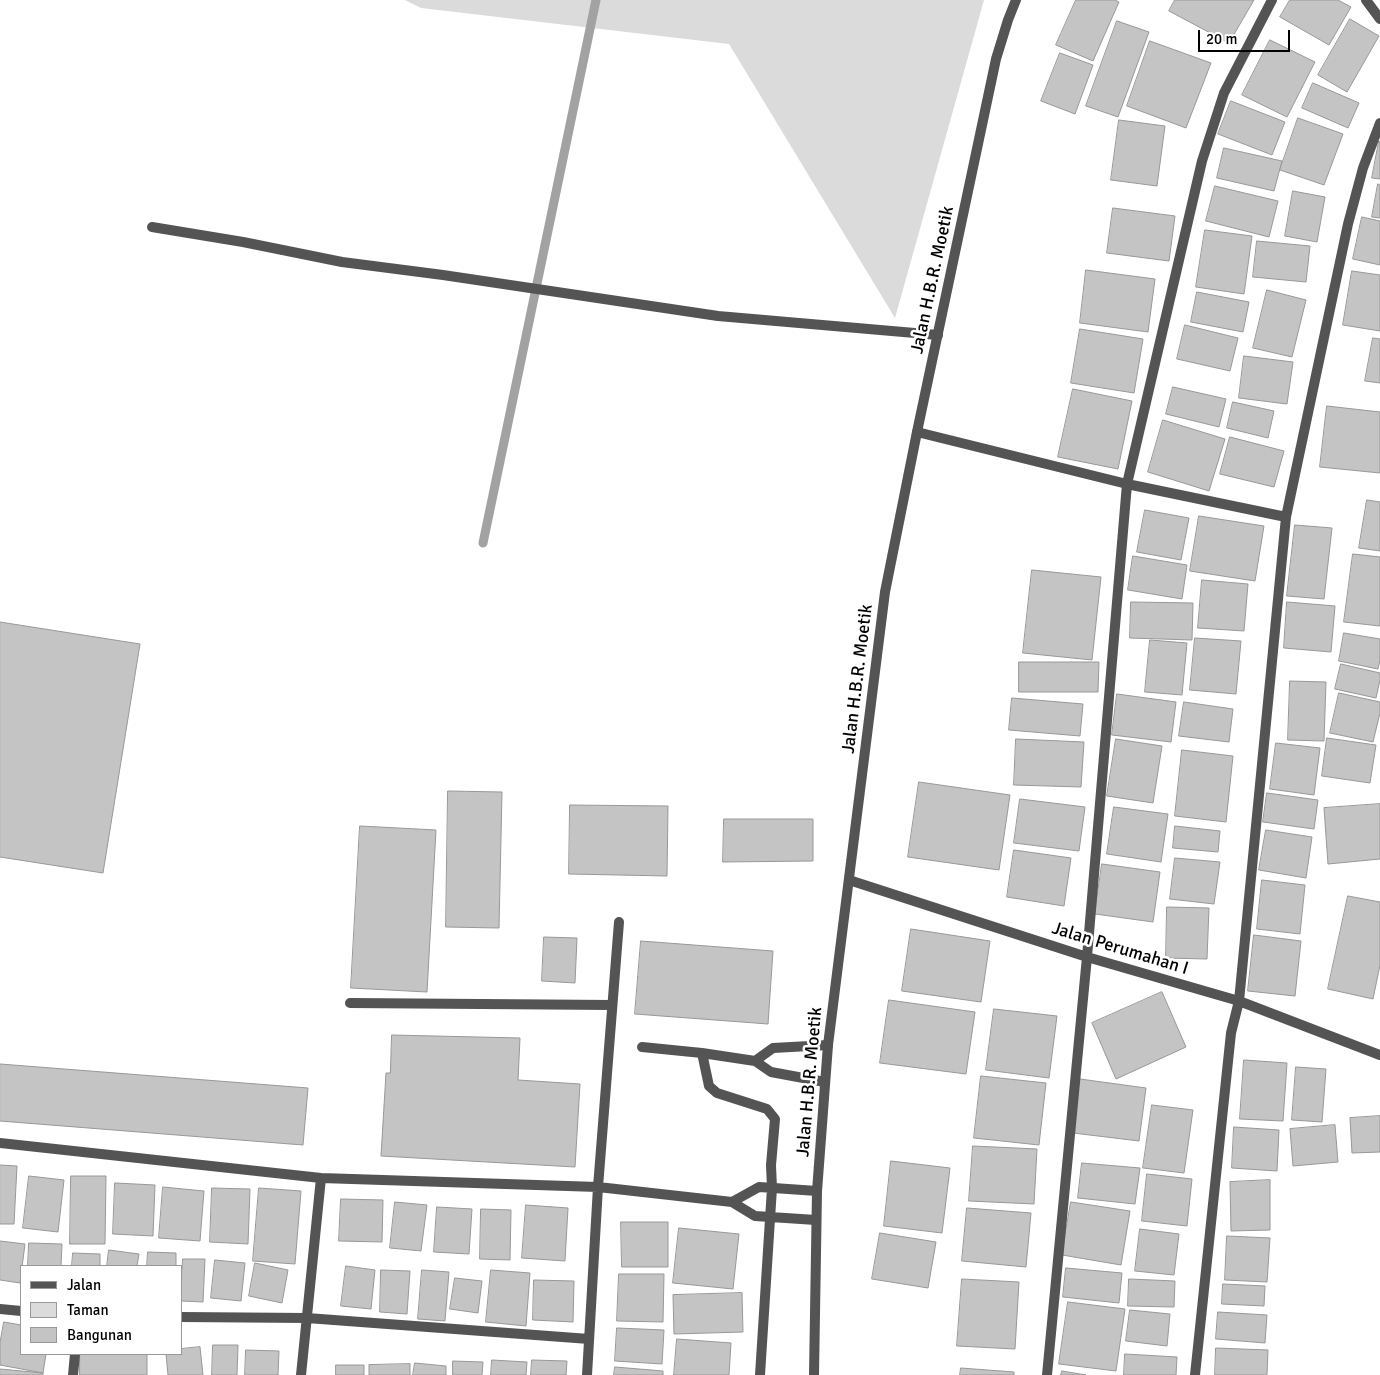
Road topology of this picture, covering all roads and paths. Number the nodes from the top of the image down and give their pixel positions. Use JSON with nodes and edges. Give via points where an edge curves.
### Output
{"nodes":[{"id":1,"x":1016,"y":0,"type":"edge"},
{"id":2,"x":1272,"y":0,"type":"edge"},
{"id":3,"x":1366,"y":0,"type":"edge"},
{"id":4,"x":1380,"y":18,"type":"edge"},
{"id":5,"x":1380,"y":123,"type":"edge"},
{"id":6,"x":152,"y":227,"type":"dead end"},
{"id":7,"x":938,"y":335,"type":"junction"},
{"id":8,"x":917,"y":432,"type":"junction"},
{"id":9,"x":1127,"y":484,"type":"junction"},
{"id":10,"x":1286,"y":517,"type":"junction"},
{"id":11,"x":849,"y":880,"type":"junction"},
{"id":12,"x":619,"y":922,"type":"dead end"},
{"id":13,"x":1087,"y":957,"type":"junction"},
{"id":14,"x":1239,"y":1001,"type":"junction"},
{"id":15,"x":350,"y":1003,"type":"dead end"},
{"id":16,"x":612,"y":1006,"type":"junction"},
{"id":17,"x":828,"y":1045,"type":"junction"},
{"id":18,"x":642,"y":1046,"type":"dead end"},
{"id":19,"x":702,"y":1053,"type":"junction"},
{"id":20,"x":1380,"y":1055,"type":"edge"},
{"id":21,"x":755,"y":1061,"type":"junction"},
{"id":22,"x":825,"y":1082,"type":"junction"},
{"id":23,"x":0,"y":1143,"type":"edge"},
{"id":24,"x":321,"y":1178,"type":"junction"},
{"id":25,"x":598,"y":1187,"type":"junction"},
{"id":26,"x":772,"y":1188,"type":"junction"},
{"id":27,"x":817,"y":1191,"type":"junction"},
{"id":28,"x":732,"y":1202,"type":"junction"},
{"id":29,"x":770,"y":1218,"type":"junction"},
{"id":30,"x":816,"y":1220,"type":"junction"},
{"id":31,"x":0,"y":1309,"type":"edge"},
{"id":32,"x":20,"y":1311,"type":"edge"},
{"id":33,"x":182,"y":1317,"type":"edge"},
{"id":34,"x":307,"y":1318,"type":"junction"},
{"id":35,"x":589,"y":1338,"type":"junction"},
{"id":36,"x":75,"y":1355,"type":"edge"},
{"id":37,"x":73,"y":1375,"type":"edge"},
{"id":38,"x":301,"y":1375,"type":"edge"},
{"id":39,"x":587,"y":1375,"type":"edge"},
{"id":40,"x":760,"y":1375,"type":"edge"},
{"id":41,"x":814,"y":1375,"type":"edge"},
{"id":42,"x":1047,"y":1375,"type":"edge"},
{"id":43,"x":1195,"y":1375,"type":"edge"}],
"edges":[{"from":1,"to":7,"type":"street","name":"Jalan H.B.R. Moetik","via":[[996,59]]},
{"from":2,"to":9,"type":"street","via":[[1224,93],[1202,161]]},
{"from":3,"to":4,"type":"street"},
{"from":5,"to":10,"type":"street","via":[[1363,168],[1348,224]]},
{"from":6,"to":7,"type":"street","via":[[342,262],[718,316]]},
{"from":7,"to":8,"type":"street","name":"Jalan H.B.R. Moetik"},
{"from":8,"to":9,"type":"street"},
{"from":8,"to":11,"type":"street","name":"Jalan H.B.R. Moetik","via":[[885,592]]},
{"from":9,"to":10,"type":"street"},
{"from":9,"to":13,"type":"street"},
{"from":10,"to":14,"type":"street"},
{"from":11,"to":13,"type":"street","name":"Jalan Perumahan I"},
{"from":11,"to":17,"type":"street","name":"Jalan H.B.R. Moetik"},
{"from":12,"to":16,"type":"street"},
{"from":13,"to":14,"type":"street","name":"Jalan Perumahan I"},
{"from":13,"to":42,"type":"street"},
{"from":14,"to":20,"type":"street","name":"Jalan Perumahan I"},
{"from":14,"to":43,"type":"street","via":[[1231,1033]]},
{"from":15,"to":16,"type":"street"},
{"from":16,"to":25,"type":"street"},
{"from":17,"to":21,"type":"street","via":[[773,1048]]},
{"from":17,"to":22,"type":"street","name":"Jalan H.B.R. Moetik"},
{"from":18,"to":19,"type":"street"},
{"from":19,"to":21,"type":"street"},
{"from":19,"to":26,"type":"street","via":[[710,1086],[717,1093],[767,1109],[775,1118]]},
{"from":21,"to":22,"type":"street","via":[[770,1072]]},
{"from":22,"to":27,"type":"street","name":"Jalan H.B.R. Moetik"},
{"from":23,"to":24,"type":"street"},
{"from":24,"to":25,"type":"street"},
{"from":24,"to":34,"type":"street"},
{"from":25,"to":28,"type":"street"},
{"from":25,"to":35,"type":"street"},
{"from":26,"to":27,"type":"street"},
{"from":26,"to":28,"type":"street","via":[[759,1187]]},
{"from":26,"to":29,"type":"street"},
{"from":27,"to":30,"type":"street","name":"Jalan H.B.R. Moetik"},
{"from":28,"to":29,"type":"street","via":[[755,1216]]},
{"from":29,"to":30,"type":"street"},
{"from":29,"to":40,"type":"street"},
{"from":30,"to":41,"type":"street","name":"Jalan H.B.R. Moetik"},
{"from":31,"to":32,"type":"street"},
{"from":33,"to":34,"type":"street"},
{"from":34,"to":35,"type":"street"},
{"from":34,"to":38,"type":"street"},
{"from":35,"to":39,"type":"street"},
{"from":36,"to":37,"type":"street"}]}
